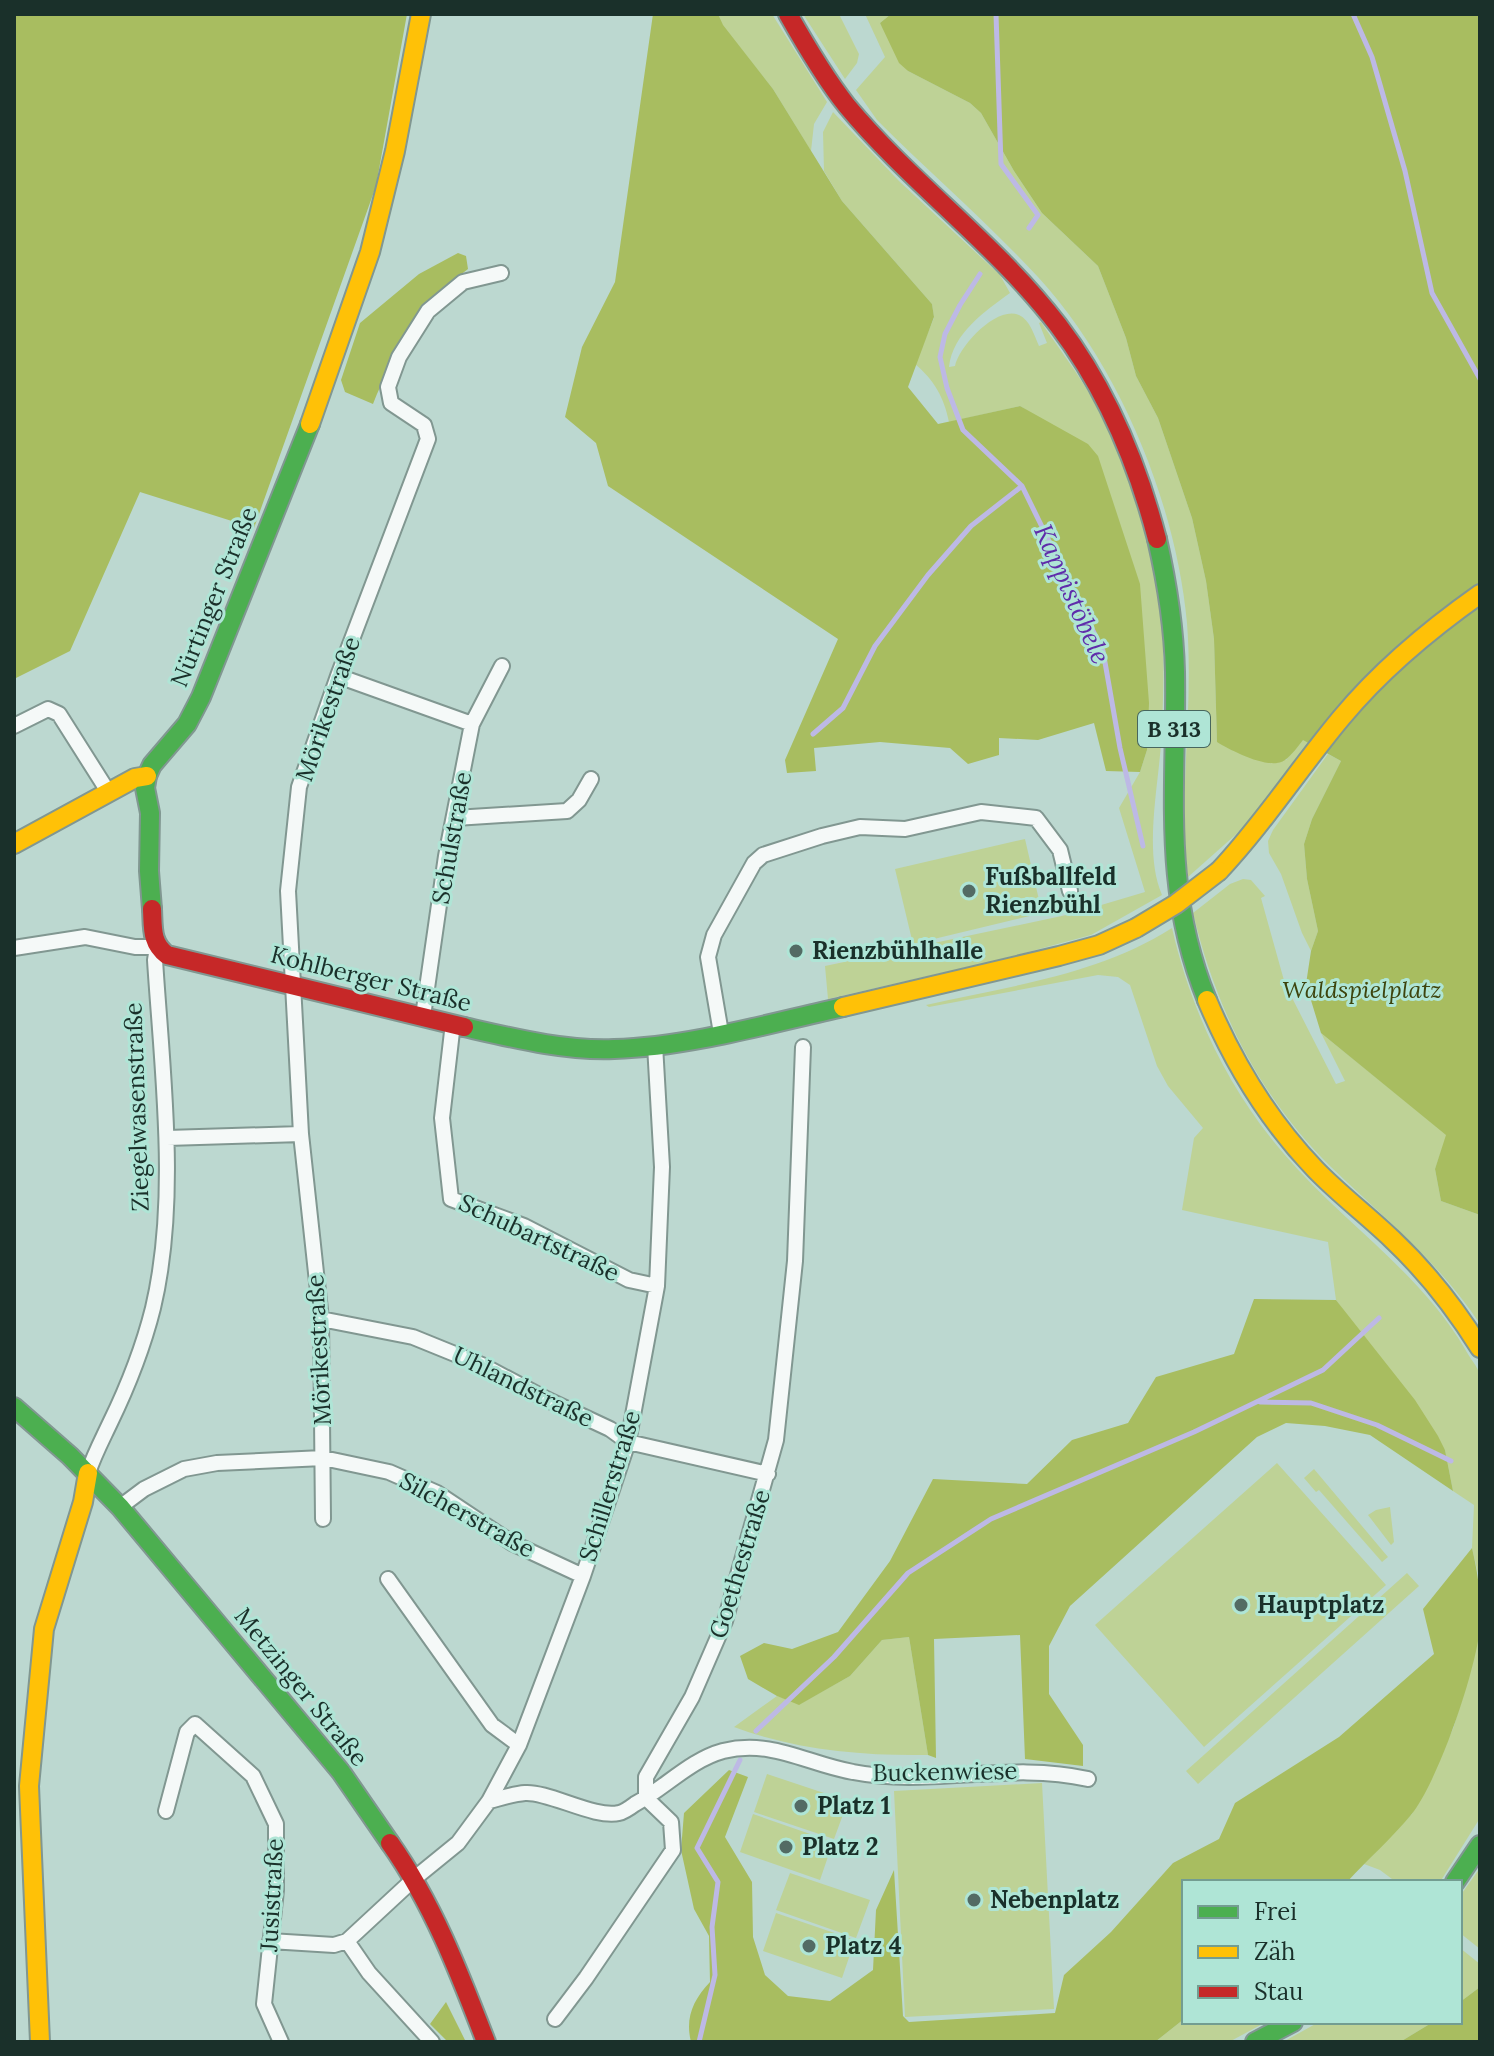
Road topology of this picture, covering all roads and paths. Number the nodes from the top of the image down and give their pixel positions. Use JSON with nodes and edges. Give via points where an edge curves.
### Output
{"nodes":[{"id":1,"x":421,"y":14,"type":"edge"},
{"id":2,"x":788,"y":14,"type":"edge"},
{"id":3,"x":501,"y":273,"type":"dead end"},
{"id":4,"x":1480,"y":594,"type":"edge"},
{"id":5,"x":502,"y":666,"type":"dead end"},
{"id":6,"x":338,"y":676,"type":"junction"},
{"id":7,"x":472,"y":724,"type":"junction"},
{"id":8,"x":14,"y":726,"type":"edge"},
{"id":9,"x":147,"y":776,"type":"junction"},
{"id":10,"x":591,"y":779,"type":"dead end"},
{"id":11,"x":109,"y":793,"type":"junction"},
{"id":12,"x":455,"y":818,"type":"junction"},
{"id":13,"x":14,"y":844,"type":"edge"},
{"id":14,"x":1070,"y":891,"type":"dead end"},
{"id":15,"x":157,"y":947,"type":"junction"},
{"id":16,"x":14,"y":948,"type":"edge"},
{"id":17,"x":294,"y":984,"type":"junction"},
{"id":18,"x":423,"y":1016,"type":"junction"},
{"id":19,"x":453,"y":1023,"type":"junction"},
{"id":20,"x":721,"y":1033,"type":"junction"},
{"id":21,"x":655,"y":1045,"type":"junction"},
{"id":22,"x":803,"y":1047,"type":"dead end"},
{"id":23,"x":301,"y":1134,"type":"junction"},
{"id":24,"x":167,"y":1138,"type":"junction"},
{"id":25,"x":657,"y":1286,"type":"junction"},
{"id":26,"x":321,"y":1319,"type":"junction"},
{"id":27,"x":1480,"y":1348,"type":"edge"},
{"id":28,"x":14,"y":1407,"type":"edge"},
{"id":29,"x":628,"y":1442,"type":"junction"},
{"id":30,"x":323,"y":1458,"type":"junction"},
{"id":31,"x":88,"y":1473,"type":"junction"},
{"id":32,"x":768,"y":1474,"type":"junction"},
{"id":33,"x":120,"y":1507,"type":"junction"},
{"id":34,"x":323,"y":1519,"type":"dead end"},
{"id":35,"x":583,"y":1576,"type":"junction"},
{"id":36,"x":388,"y":1579,"type":"dead end"},
{"id":37,"x":519,"y":1745,"type":"junction"},
{"id":38,"x":1088,"y":1779,"type":"dead end"},
{"id":39,"x":646,"y":1798,"type":"junction"},
{"id":40,"x":489,"y":1801,"type":"junction"},
{"id":41,"x":166,"y":1811,"type":"dead end"},
{"id":42,"x":1480,"y":1845,"type":"edge"},
{"id":43,"x":415,"y":1878,"type":"junction"},
{"id":44,"x":1456,"y":1880,"type":"edge"},
{"id":45,"x":270,"y":1941,"type":"junction"},
{"id":46,"x":347,"y":1941,"type":"junction"},
{"id":47,"x":555,"y":2019,"type":"dead end"},
{"id":48,"x":1289,"y":2024,"type":"edge"},
{"id":49,"x":40,"y":2042,"type":"edge"},
{"id":50,"x":281,"y":2042,"type":"edge"},
{"id":51,"x":432,"y":2042,"type":"edge"},
{"id":52,"x":486,"y":2042,"type":"edge"},
{"id":53,"x":1255,"y":2042,"type":"edge"}],
"edges":[{"from":1,"to":9,"type":"street","name":"Nürtinger Straße","via":[[360,285],[201,697]]},
{"from":2,"to":27,"type":"street","number":"B 313","via":[[854,115],[1009,266],[1050,314],[1108,404],[1147,501],[1164,564],[1175,671],[1173,857],[1189,950],[1210,1010],[1271,1116],[1320,1174],[1397,1244],[1446,1298]]},
{"from":3,"to":6,"type":"street","name":"Mörikestraße","via":[[463,282],[428,311],[399,357],[388,387],[391,403],[424,425],[428,439]]},
{"from":4,"to":20,"type":"street","name":"Kohlberger Straße","bridge":true,"via":[[1409,646],[1379,676],[1219,871],[1136,928],[1059,956]]},
{"from":5,"to":7,"type":"street","name":"Schulstraße"},
{"from":6,"to":7,"type":"street"},
{"from":6,"to":17,"type":"street","name":"Mörikestraße","via":[[299,787],[288,891]]},
{"from":7,"to":12,"type":"street","name":"Schulstraße"},
{"from":8,"to":11,"type":"street","via":[[48,709],[59,714]]},
{"from":9,"to":11,"type":"street"},
{"from":9,"to":15,"type":"street","name":"Ziegelwasenstraße"},
{"from":10,"to":12,"type":"street","via":[[567,811]]},
{"from":11,"to":13,"type":"street"},
{"from":12,"to":18,"type":"street","name":"Schulstraße"},
{"from":14,"to":20,"type":"street","via":[[1060,850],[1036,818],[981,812],[905,829],[860,827],[768,852],[754,863],[714,935],[708,957]]},
{"from":15,"to":16,"type":"street","name":"Kohlberger Straße","via":[[85,937]]},
{"from":15,"to":17,"type":"street","name":"Kohlberger Straße","via":[[167,955]]},
{"from":15,"to":24,"type":"street","name":"Ziegelwasenstraße"},
{"from":17,"to":18,"type":"street","name":"Kohlberger Straße"},
{"from":17,"to":23,"type":"street","name":"Mörikestraße"},
{"from":18,"to":19,"type":"street","name":"Kohlberger Straße"},
{"from":19,"to":21,"type":"street","name":"Kohlberger Straße","via":[[573,1048]]},
{"from":19,"to":25,"type":"street","name":"Schubartstraße","via":[[442,1118],[451,1199],[524,1226],[629,1280]]},
{"from":20,"to":21,"type":"street","name":"Kohlberger Straße"},
{"from":21,"to":25,"type":"street","name":"Schillerstraße","via":[[662,1167]]},
{"from":22,"to":32,"type":"street","name":"Goethestraße","via":[[795,1261]]},
{"from":23,"to":24,"type":"street"},
{"from":23,"to":26,"type":"street","name":"Mörikestraße"},
{"from":24,"to":31,"type":"street","name":"Ziegelwasenstraße","via":[[165,1217],[153,1306],[138,1360]]},
{"from":25,"to":29,"type":"street","name":"Schillerstraße"},
{"from":26,"to":29,"type":"street","name":"Uhlandstraße","via":[[413,1337],[482,1365]]},
{"from":26,"to":30,"type":"street","name":"Mörikestraße"},
{"from":28,"to":31,"type":"street","name":"Metzinger Straße"},
{"from":29,"to":32,"type":"street","name":"Uhlandstraße"},
{"from":29,"to":35,"type":"street","name":"Schillerstraße"},
{"from":30,"to":33,"type":"street","name":"Silcherstraße","via":[[184,1469]]},
{"from":30,"to":34,"type":"street","name":"Mörikestraße"},
{"from":30,"to":35,"type":"street","name":"Silcherstraße","via":[[389,1472],[437,1493],[512,1543]]},
{"from":31,"to":33,"type":"street","name":"Metzinger Straße"},
{"from":31,"to":49,"type":"street","via":[[44,1629],[29,1786]]},
{"from":32,"to":39,"type":"street","name":"Goethestraße","via":[[725,1621],[692,1697],[646,1777]]},
{"from":33,"to":43,"type":"street","name":"Metzinger Straße","via":[[341,1772]]},
{"from":35,"to":37,"type":"street","name":"Schillerstraße"},
{"from":36,"to":37,"type":"street","via":[[492,1725]]},
{"from":37,"to":40,"type":"street","name":"Schillerstraße"},
{"from":38,"to":39,"type":"street","name":"Buckenwiese","via":[[1039,1771],[902,1777],[853,1773],[752,1746],[702,1759]]},
{"from":39,"to":40,"type":"street","name":"Buckenwiese","via":[[618,1814],[527,1792]]},
{"from":39,"to":47,"type":"street","via":[[671,1822],[673,1850]]},
{"from":40,"to":43,"type":"street","name":"Schillerstraße","via":[[458,1843]]},
{"from":41,"to":45,"type":"street","name":"Jusistraße","via":[[187,1732],[195,1724],[253,1776],[276,1824]]},
{"from":42,"to":44,"type":"street"},
{"from":43,"to":46,"type":"street","name":"Schillerstraße"},
{"from":43,"to":52,"type":"street","name":"Metzinger Straße","via":[[448,1944]]},
{"from":45,"to":46,"type":"street"},
{"from":45,"to":50,"type":"street","name":"Jusistraße","via":[[264,2004]]},
{"from":46,"to":51,"type":"street"},
{"from":48,"to":53,"type":"street"}]}
